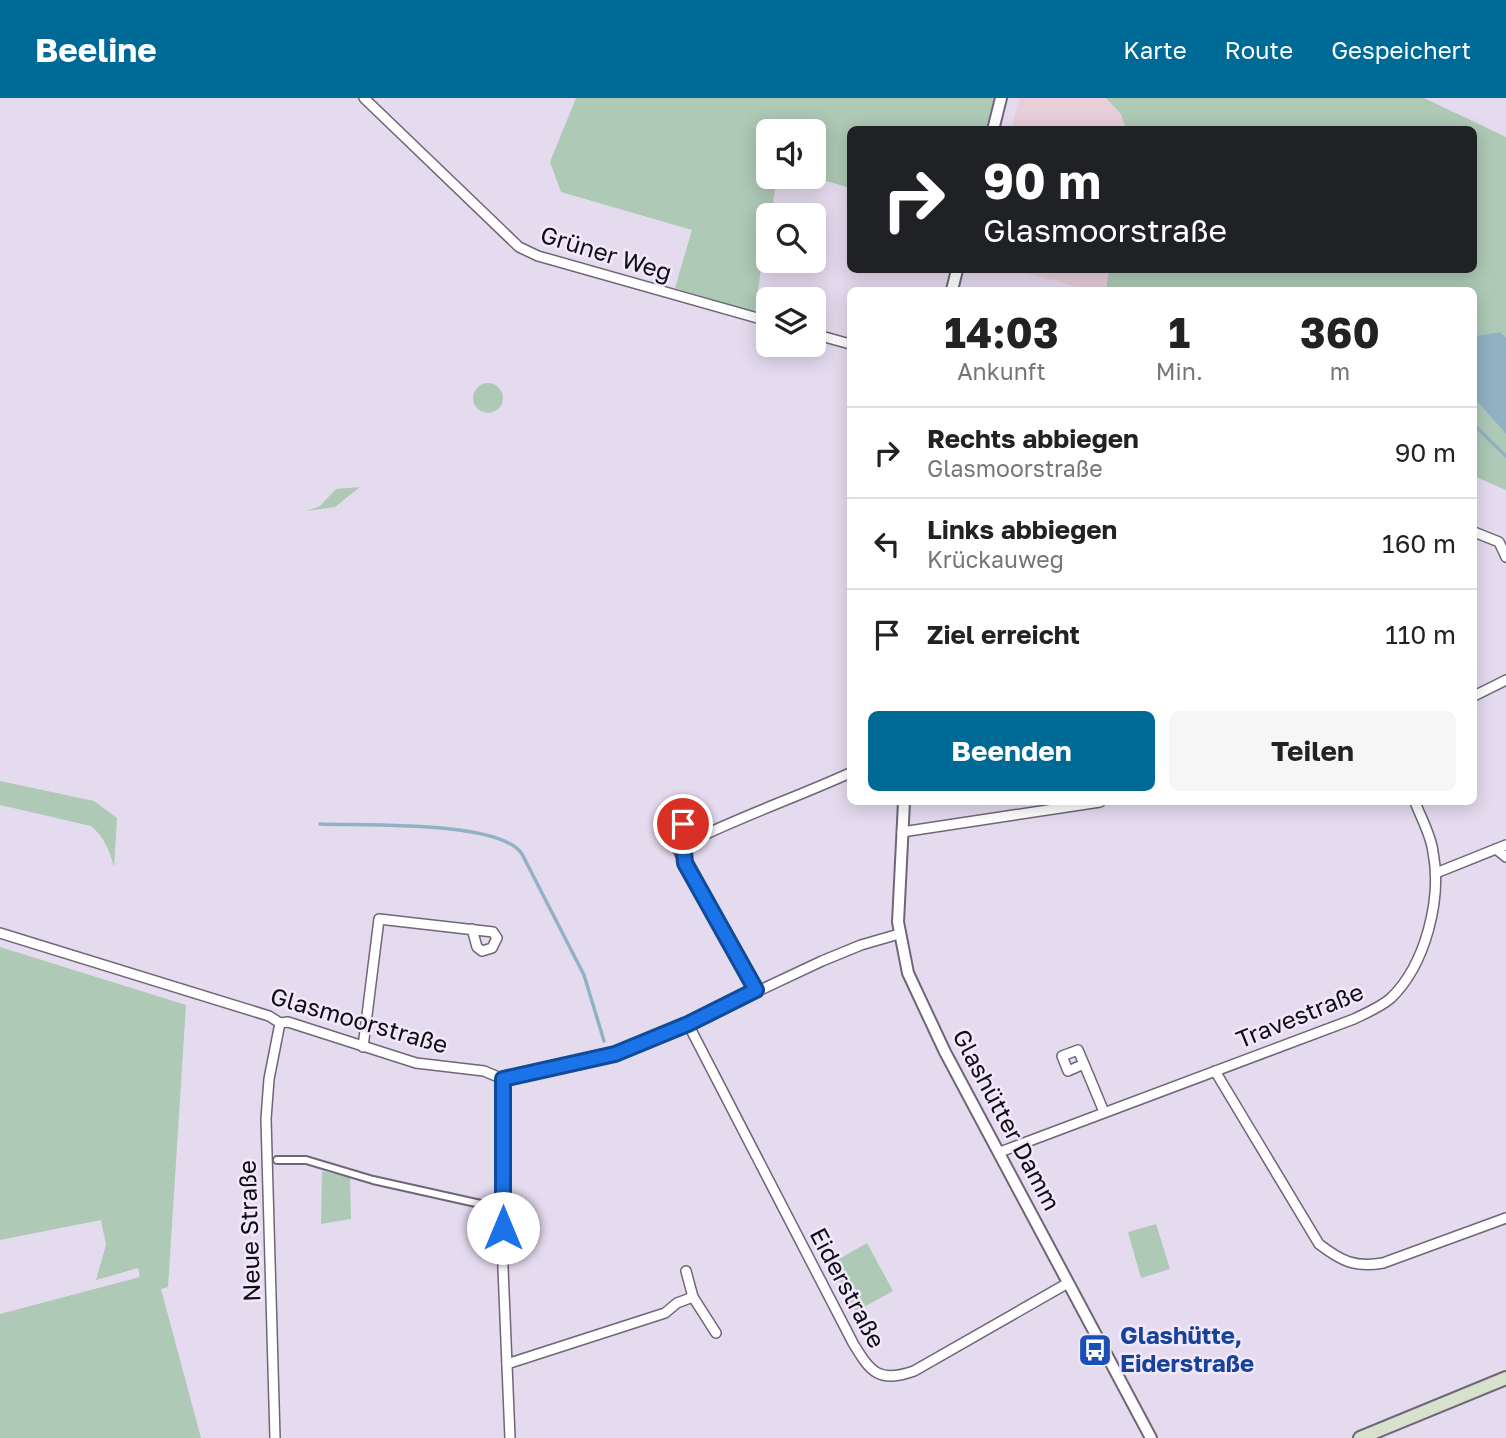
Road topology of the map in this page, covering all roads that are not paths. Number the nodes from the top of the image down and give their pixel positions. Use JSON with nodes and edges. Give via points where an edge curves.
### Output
{"nodes":[{"id":1,"x":364,"y":98,"type":"edge"},
{"id":2,"x":1002,"y":98,"type":"edge"},
{"id":3,"x":994,"y":126,"type":"edge"},
{"id":4,"x":756,"y":318,"type":"edge"},
{"id":5,"x":826,"y":337,"type":"edge"},
{"id":6,"x":847,"y":343,"type":"edge"},
{"id":7,"x":1477,"y":533,"type":"edge"},
{"id":8,"x":1506,"y":557,"type":"edge"},
{"id":9,"x":1506,"y":680,"type":"edge"},
{"id":10,"x":1477,"y":694,"type":"edge"},
{"id":11,"x":847,"y":774,"type":"edge"},
{"id":12,"x":904,"y":805,"type":"edge"},
{"id":13,"x":1081,"y":805,"type":"edge"},
{"id":14,"x":1416,"y":805,"type":"edge"},
{"id":15,"x":902,"y":832,"type":"junction"},
{"id":16,"x":689,"y":842,"type":"junction"},
{"id":17,"x":1506,"y":845,"type":"edge"},
{"id":18,"x":1496,"y":849,"type":"junction"},
{"id":19,"x":1506,"y":857,"type":"edge"},
{"id":20,"x":685,"y":863,"type":"junction"},
{"id":21,"x":1436,"y":873,"type":"junction"},
{"id":22,"x":472,"y":929,"type":"dead end"},
{"id":23,"x":0,"y":933,"type":"edge"},
{"id":24,"x":899,"y":934,"type":"junction"},
{"id":25,"x":756,"y":990,"type":"junction"},
{"id":26,"x":280,"y":1023,"type":"junction"},
{"id":27,"x":688,"y":1024,"type":"junction"},
{"id":28,"x":363,"y":1047,"type":"junction"},
{"id":29,"x":1084,"y":1064,"type":"dead end"},
{"id":30,"x":1215,"y":1071,"type":"junction"},
{"id":31,"x":503,"y":1079,"type":"junction"},
{"id":32,"x":1104,"y":1112,"type":"junction"},
{"id":33,"x":1000,"y":1152,"type":"junction"},
{"id":34,"x":277,"y":1160,"type":"dead end"},
{"id":35,"x":503,"y":1209,"type":"junction"},
{"id":36,"x":1506,"y":1218,"type":"edge"},
{"id":37,"x":686,"y":1271,"type":"dead end"},
{"id":38,"x":1069,"y":1283,"type":"junction"},
{"id":39,"x":693,"y":1297,"type":"junction"},
{"id":40,"x":716,"y":1333,"type":"dead end"},
{"id":41,"x":507,"y":1364,"type":"junction"},
{"id":42,"x":1506,"y":1378,"type":"edge"},
{"id":43,"x":1379,"y":1435,"type":"edge"},
{"id":44,"x":275,"y":1438,"type":"edge"},
{"id":45,"x":510,"y":1438,"type":"edge"},
{"id":46,"x":1151,"y":1438,"type":"edge"},
{"id":47,"x":1360,"y":1438,"type":"edge"}],
"edges":[{"from":1,"to":4,"type":"street","name":"Grüner Weg","via":[[519,247]]},
{"from":2,"to":3,"type":"street"},
{"from":5,"to":6,"type":"street"},
{"from":7,"to":8,"type":"street","via":[[1499,542]]},
{"from":9,"to":10,"type":"street"},
{"from":11,"to":16,"type":"street"},
{"from":12,"to":15,"type":"street","name":"Glashütter Damm"},
{"from":13,"to":15,"type":"street"},
{"from":14,"to":21,"type":"street","name":"Travestraße","via":[[1433,849]]},
{"from":15,"to":24,"type":"street","name":"Glashütter Damm"},
{"from":16,"to":20,"type":"street"},
{"from":16,"to":20,"type":"street","via":[[687,828],[676,824],[671,835]]},
{"from":17,"to":18,"type":"street"},
{"from":18,"to":19,"type":"street"},
{"from":18,"to":21,"type":"street"},
{"from":20,"to":25,"type":"street"},
{"from":21,"to":30,"type":"street","name":"Travestraße","via":[[1424,942],[1411,972],[1391,998],[1354,1020]]},
{"from":22,"to":28,"type":"street","via":[[379,919]]},
{"from":23,"to":26,"type":"street","name":"Glasmoorstraße","via":[[274,1017]]},
{"from":24,"to":25,"type":"street","name":"Glasmoorstraße","via":[[861,945]]},
{"from":24,"to":33,"type":"street","name":"Glashütter Damm","via":[[908,973]]},
{"from":25,"to":27,"type":"street","name":"Glasmoorstraße"},
{"from":26,"to":28,"type":"street","name":"Glasmoorstraße"},
{"from":26,"to":44,"type":"street","name":"Neue Straße","via":[[266,1119]]},
{"from":27,"to":31,"type":"street","name":"Glasmoorstraße","via":[[615,1054]]},
{"from":27,"to":38,"type":"street","name":"Eiderstraße","via":[[853,1343],[872,1370],[896,1378],[914,1371]]},
{"from":28,"to":31,"type":"street","name":"Glasmoorstraße","via":[[416,1063],[484,1071]]},
{"from":29,"to":32,"type":"street"},
{"from":30,"to":32,"type":"street","name":"Travestraße"},
{"from":30,"to":36,"type":"street","via":[[1319,1244],[1346,1264],[1365,1267],[1383,1263]]},
{"from":31,"to":35,"type":"street"},
{"from":32,"to":33,"type":"street","name":"Travestraße"},
{"from":33,"to":38,"type":"street","name":"Glashütter Damm"},
{"from":34,"to":35,"type":"street","via":[[306,1160]]},
{"from":35,"to":41,"type":"street"},
{"from":37,"to":39,"type":"street"},
{"from":38,"to":46,"type":"street","name":"Glashütter Damm"},
{"from":39,"to":40,"type":"street"},
{"from":39,"to":41,"type":"street","via":[[665,1313]]},
{"from":41,"to":45,"type":"street"},
{"from":42,"to":43,"type":"main road"},
{"from":43,"to":47,"type":"main road"}]}
